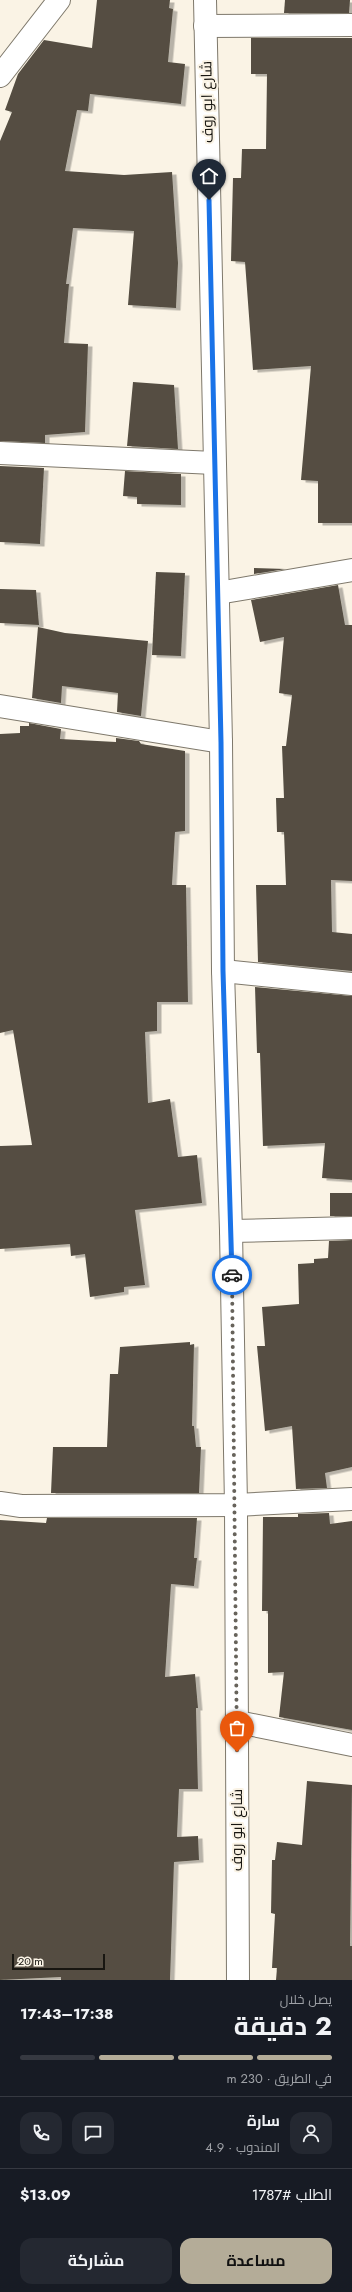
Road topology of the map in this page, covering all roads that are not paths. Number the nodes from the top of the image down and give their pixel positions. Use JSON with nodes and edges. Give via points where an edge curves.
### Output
{"nodes":[{"id":1,"x":59,"y":0,"type":"edge"},
{"id":2,"x":205,"y":0,"type":"edge"},
{"id":3,"x":352,"y":25,"type":"edge"},
{"id":4,"x":206,"y":26,"type":"junction"},
{"id":5,"x":0,"y":76,"type":"edge"},
{"id":6,"x":0,"y":453,"type":"edge"},
{"id":7,"x":214,"y":463,"type":"junction"},
{"id":8,"x":352,"y":570,"type":"edge"},
{"id":9,"x":218,"y":593,"type":"junction"},
{"id":10,"x":0,"y":706,"type":"edge"},
{"id":11,"x":221,"y":742,"type":"junction"},
{"id":12,"x":223,"y":971,"type":"junction"},
{"id":13,"x":352,"y":984,"type":"edge"},
{"id":14,"x":352,"y":1228,"type":"edge"},
{"id":15,"x":231,"y":1231,"type":"junction"},
{"id":16,"x":352,"y":1499,"type":"edge"},
{"id":17,"x":0,"y":1503,"type":"edge"},
{"id":18,"x":236,"y":1506,"type":"junction"},
{"id":19,"x":238,"y":1722,"type":"junction"},
{"id":20,"x":352,"y":1745,"type":"edge"},
{"id":21,"x":238,"y":1980,"type":"edge"}],
"edges":[{"from":1,"to":5,"type":"street"},
{"from":2,"to":4,"type":"street","name":"شارع ابو روف"},
{"from":3,"to":4,"type":"street"},
{"from":4,"to":7,"type":"street","name":"شارع ابو روف"},
{"from":6,"to":7,"type":"street"},
{"from":7,"to":9,"type":"street","name":"شارع ابو روف"},
{"from":8,"to":9,"type":"street"},
{"from":9,"to":11,"type":"street","name":"شارع ابو روف"},
{"from":10,"to":11,"type":"street"},
{"from":11,"to":12,"type":"street","name":"شارع ابو روف"},
{"from":12,"to":13,"type":"street"},
{"from":12,"to":15,"type":"street","name":"شارع ابو روف"},
{"from":14,"to":15,"type":"street"},
{"from":15,"to":18,"type":"street","name":"شارع ابو روف"},
{"from":16,"to":18,"type":"street"},
{"from":17,"to":18,"type":"street","via":[[21,1506]]},
{"from":18,"to":19,"type":"street","name":"شارع ابو روف"},
{"from":19,"to":20,"type":"street"},
{"from":19,"to":21,"type":"street","name":"شارع ابو روف"}]}
